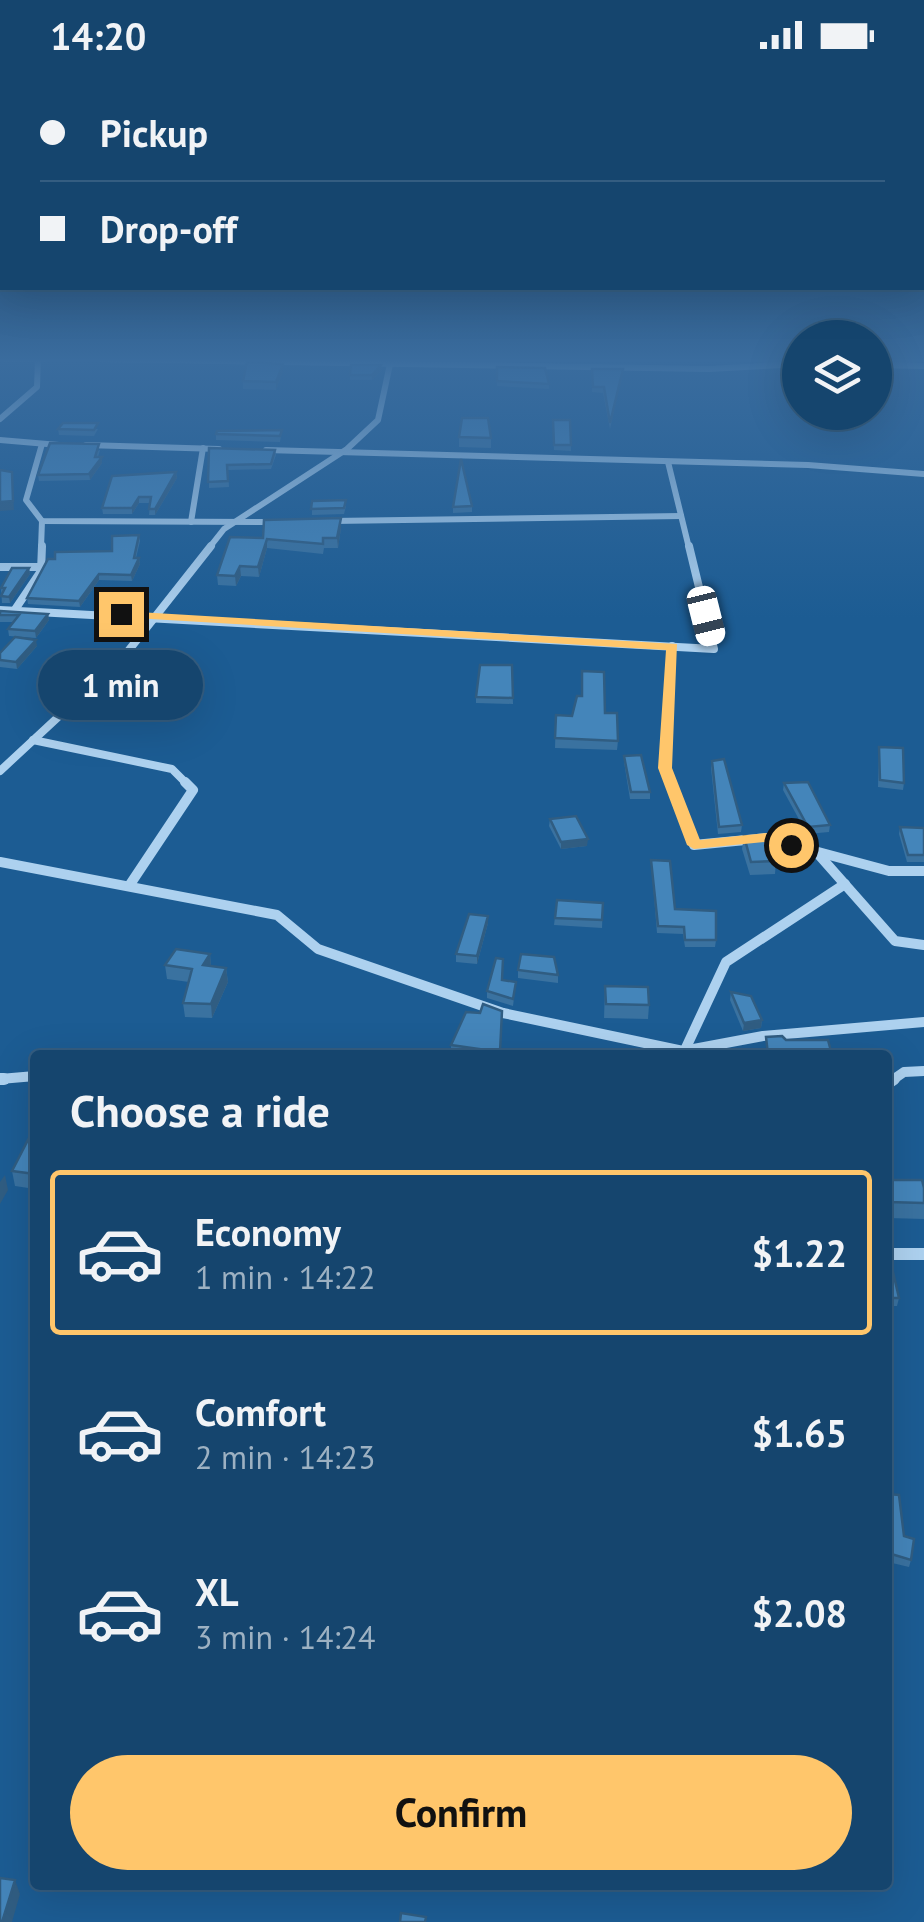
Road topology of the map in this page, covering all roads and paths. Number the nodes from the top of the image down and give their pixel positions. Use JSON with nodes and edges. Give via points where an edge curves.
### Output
{"nodes":[{"id":1,"x":42,"y":445,"type":"edge"},
{"id":2,"x":99,"y":445,"type":"edge"},
{"id":3,"x":350,"y":445,"type":"edge"},
{"id":4,"x":203,"y":448,"type":"junction"},
{"id":5,"x":238,"y":449,"type":"edge"},
{"id":6,"x":256,"y":450,"type":"edge"},
{"id":7,"x":343,"y":452,"type":"junction"},
{"id":8,"x":668,"y":462,"type":"junction"},
{"id":9,"x":924,"y":474,"type":"edge"},
{"id":10,"x":681,"y":516,"type":"junction"},
{"id":11,"x":42,"y":520,"type":"junction"},
{"id":12,"x":191,"y":522,"type":"junction"},
{"id":13,"x":293,"y":522,"type":"edge"},
{"id":14,"x":312,"y":522,"type":"edge"},
{"id":15,"x":235,"y":523,"type":"junction"},
{"id":16,"x":42,"y":567,"type":"junction"},
{"id":17,"x":0,"y":568,"type":"edge"},
{"id":18,"x":0,"y":610,"type":"edge"},
{"id":19,"x":14,"y":611,"type":"junction"},
{"id":20,"x":156,"y":616,"type":"junction"},
{"id":21,"x":672,"y":646,"type":"junction"},
{"id":22,"x":33,"y":740,"type":"junction"},
{"id":23,"x":0,"y":770,"type":"edge"},
{"id":24,"x":817,"y":852,"type":"junction"},
{"id":25,"x":0,"y":862,"type":"edge"},
{"id":26,"x":924,"y":871,"type":"edge"},
{"id":27,"x":845,"y":884,"type":"junction"},
{"id":28,"x":129,"y":886,"type":"junction"},
{"id":29,"x":924,"y":945,"type":"edge"},
{"id":30,"x":924,"y":1022,"type":"edge"},
{"id":31,"x":670,"y":1050,"type":"edge"},
{"id":32,"x":684,"y":1050,"type":"edge"},
{"id":33,"x":697,"y":1050,"type":"edge"},
{"id":34,"x":924,"y":1071,"type":"edge"},
{"id":35,"x":30,"y":1076,"type":"edge"},
{"id":36,"x":0,"y":1079,"type":"edge"},
{"id":37,"x":892,"y":1080,"type":"edge"},
{"id":38,"x":892,"y":1254,"type":"edge"},
{"id":39,"x":924,"y":1254,"type":"edge"}],
"edges":[{"from":1,"to":11,"type":"street","via":[[26,500]]},
{"from":2,"to":4,"type":"street"},
{"from":3,"to":7,"type":"street"},
{"from":4,"to":5,"type":"street"},
{"from":4,"to":12,"type":"street"},
{"from":6,"to":7,"type":"street"},
{"from":7,"to":8,"type":"street"},
{"from":7,"to":15,"type":"street"},
{"from":8,"to":9,"type":"street"},
{"from":8,"to":10,"type":"street"},
{"from":10,"to":14,"type":"street"},
{"from":10,"to":21,"type":"street","via":[[714,649]]},
{"from":11,"to":12,"type":"street"},
{"from":11,"to":16,"type":"street"},
{"from":12,"to":15,"type":"street"},
{"from":13,"to":15,"type":"street"},
{"from":15,"to":20,"type":"street"},
{"from":16,"to":17,"type":"street"},
{"from":16,"to":19,"type":"street"},
{"from":18,"to":19,"type":"street"},
{"from":19,"to":20,"type":"street"},
{"from":20,"to":21,"type":"street"},
{"from":20,"to":22,"type":"street","via":[[126,655]]},
{"from":21,"to":24,"type":"street","via":[[665,768],[694,845],[766,838]]},
{"from":22,"to":23,"type":"street"},
{"from":22,"to":28,"type":"street","via":[[172,768],[193,790]]},
{"from":24,"to":26,"type":"street","via":[[890,871]]},
{"from":24,"to":27,"type":"street"},
{"from":25,"to":28,"type":"street"},
{"from":27,"to":29,"type":"street","via":[[895,941]]},
{"from":27,"to":32,"type":"street","via":[[726,962]]},
{"from":28,"to":31,"type":"street","via":[[277,915],[318,949],[503,1013]]},
{"from":30,"to":33,"type":"street","via":[[762,1036]]},
{"from":34,"to":37,"type":"street"},
{"from":35,"to":36,"type":"street"},
{"from":38,"to":39,"type":"street"}]}
